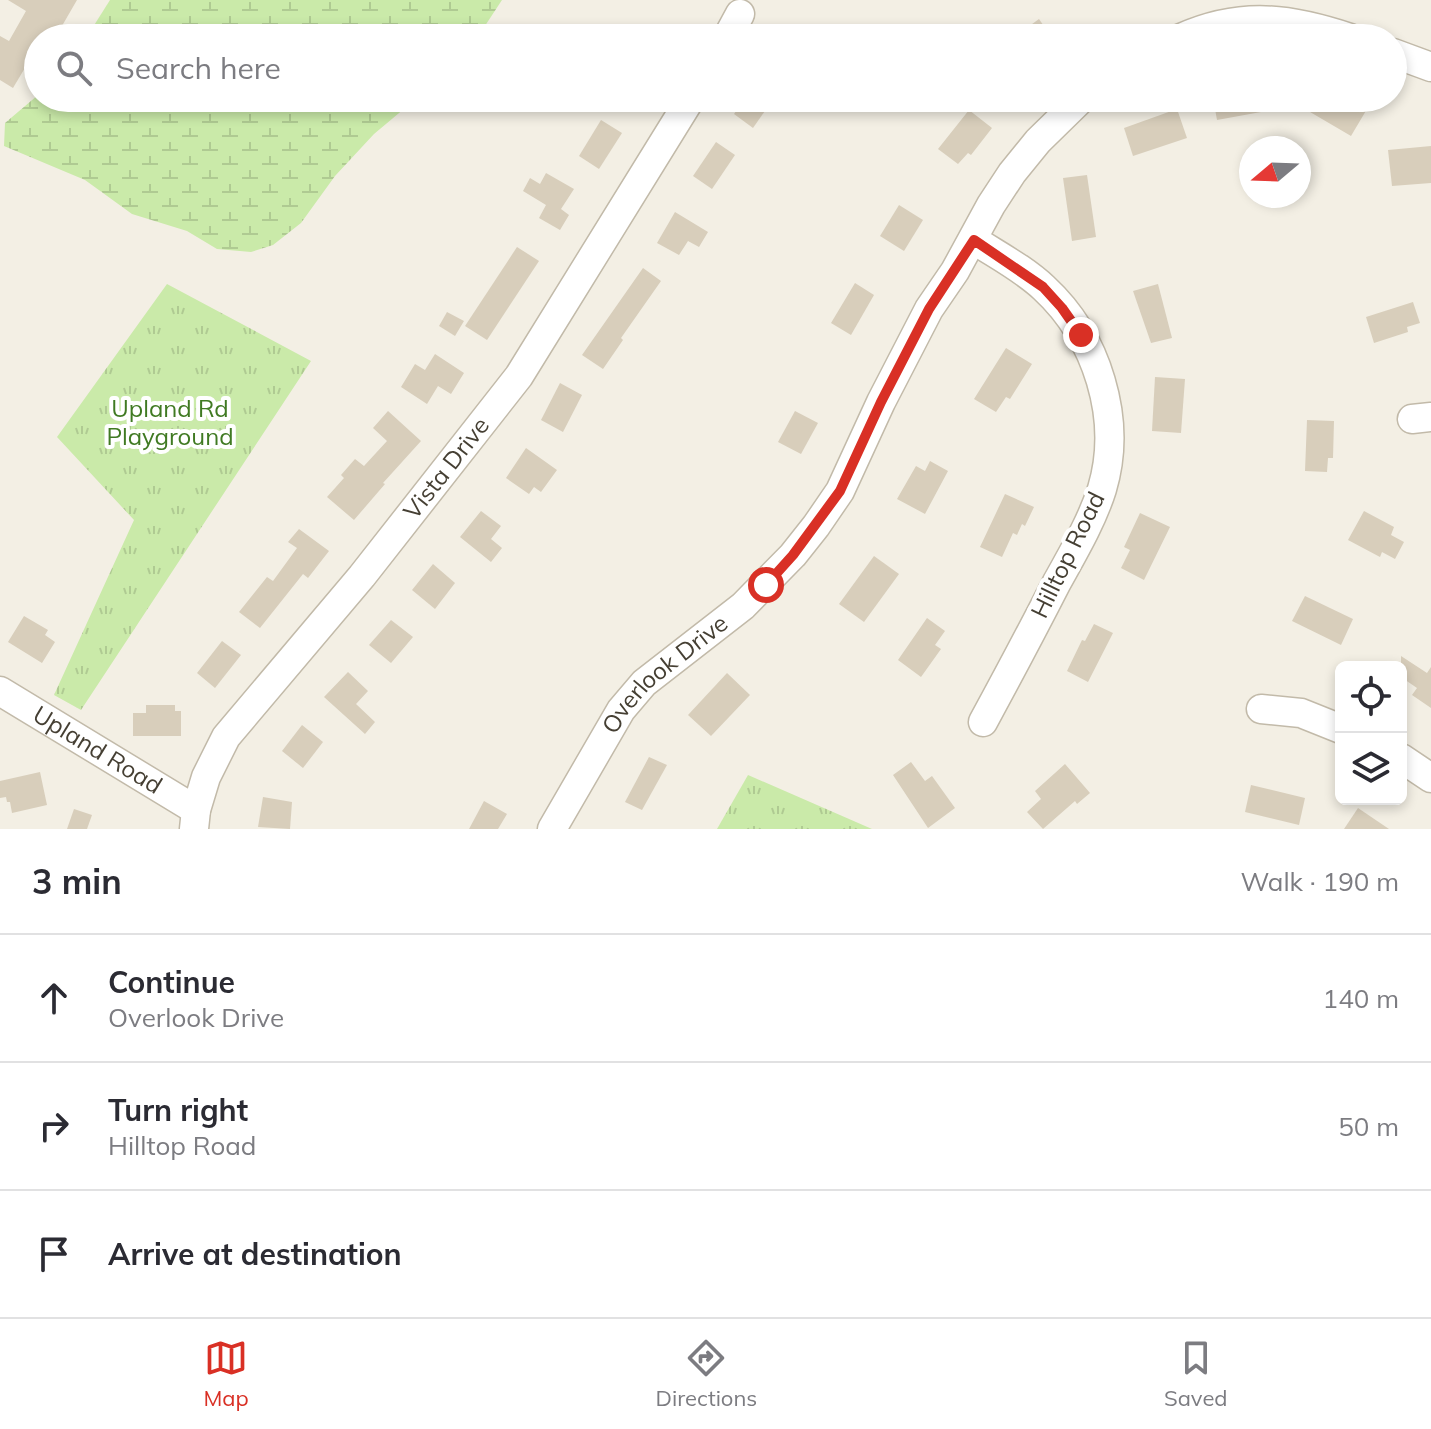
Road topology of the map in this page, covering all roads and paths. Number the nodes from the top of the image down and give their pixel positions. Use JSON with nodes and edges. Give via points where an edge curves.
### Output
{"nodes":[{"id":1,"x":1226,"y":24,"type":"edge"},
{"id":2,"x":1305,"y":24,"type":"edge"},
{"id":3,"x":1407,"y":58,"type":"edge"},
{"id":4,"x":1431,"y":67,"type":"edge"},
{"id":5,"x":682,"y":112,"type":"edge"},
{"id":6,"x":1068,"y":112,"type":"edge"},
{"id":7,"x":974,"y":240,"type":"junction"},
{"id":8,"x":0,"y":691,"type":"edge"},
{"id":9,"x":1261,"y":709,"type":"dead end"},
{"id":10,"x":983,"y":722,"type":"dead end"},
{"id":11,"x":1335,"y":727,"type":"edge"},
{"id":12,"x":1407,"y":762,"type":"edge"},
{"id":13,"x":1431,"y":778,"type":"edge"},
{"id":14,"x":195,"y":820,"type":"edge"},
{"id":15,"x":552,"y":829,"type":"edge"}],
"edges":[{"from":1,"to":2,"type":"street","via":[[1269,19]]},
{"from":3,"to":4,"type":"street"},
{"from":5,"to":14,"type":"street","name":"Vista Drive","via":[[519,376],[362,576],[226,737],[206,777]]},
{"from":6,"to":7,"type":"street","name":"Overlook Drive","via":[[1012,173]]},
{"from":7,"to":10,"type":"street","name":"Hilltop Road","via":[[1043,287],[1062,308],[1094,361],[1109,423],[1102,489]]},
{"from":7,"to":15,"type":"street","name":"Overlook Drive","via":[[929,309],[840,491],[816,526],[743,606],[644,683],[621,710]]},
{"from":8,"to":14,"type":"street","name":"Upland Road"},
{"from":9,"to":11,"type":"street","via":[[1301,713]]},
{"from":12,"to":13,"type":"street"}]}
